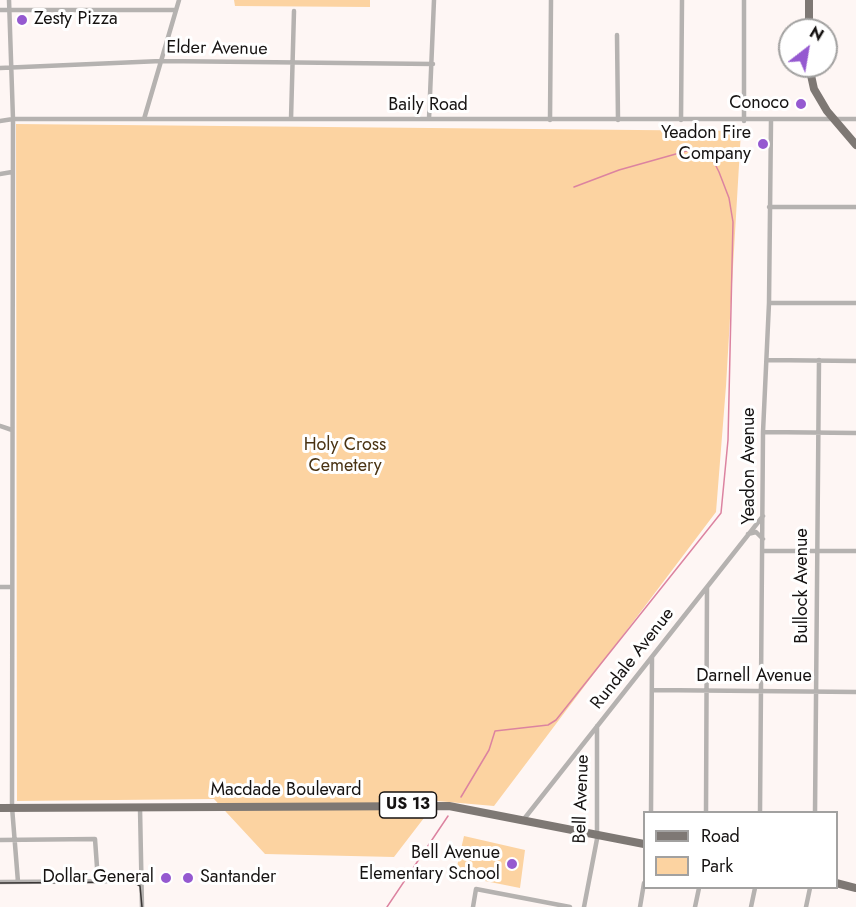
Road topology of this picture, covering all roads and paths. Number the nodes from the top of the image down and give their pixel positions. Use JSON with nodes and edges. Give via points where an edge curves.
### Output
{"nodes":[{"id":1,"x":9,"y":0,"type":"edge"},
{"id":2,"x":179,"y":0,"type":"edge"},
{"id":3,"x":434,"y":0,"type":"edge"},
{"id":4,"x":551,"y":0,"type":"edge"},
{"id":5,"x":682,"y":0,"type":"edge"},
{"id":6,"x":744,"y":0,"type":"edge"},
{"id":7,"x":809,"y":0,"type":"edge"},
{"id":8,"x":9,"y":9,"type":"junction"},
{"id":9,"x":0,"y":10,"type":"edge"},
{"id":10,"x":176,"y":10,"type":"junction"},
{"id":11,"x":294,"y":11,"type":"dead end"},
{"id":12,"x":809,"y":18,"type":"edge"},
{"id":13,"x":616,"y":35,"type":"dead end"},
{"id":14,"x":161,"y":61,"type":"junction"},
{"id":15,"x":295,"y":64,"type":"junction"},
{"id":16,"x":433,"y":64,"type":"junction"},
{"id":17,"x":12,"y":66,"type":"junction"},
{"id":18,"x":0,"y":68,"type":"edge"},
{"id":19,"x":811,"y":78,"type":"edge"},
{"id":20,"x":13,"y":119,"type":"junction"},
{"id":21,"x":144,"y":119,"type":"junction"},
{"id":22,"x":291,"y":119,"type":"junction"},
{"id":23,"x":429,"y":119,"type":"junction"},
{"id":24,"x":856,"y":119,"type":"edge"},
{"id":25,"x":550,"y":120,"type":"junction"},
{"id":26,"x":618,"y":120,"type":"junction"},
{"id":27,"x":681,"y":120,"type":"junction"},
{"id":28,"x":835,"y":120,"type":"junction"},
{"id":29,"x":0,"y":121,"type":"edge"},
{"id":30,"x":744,"y":121,"type":"junction"},
{"id":31,"x":771,"y":121,"type":"junction"},
{"id":32,"x":856,"y":145,"type":"edge"},
{"id":33,"x":12,"y":172,"type":"junction"},
{"id":34,"x":0,"y":174,"type":"edge"},
{"id":35,"x":770,"y":207,"type":"junction"},
{"id":36,"x":856,"y":207,"type":"edge"},
{"id":37,"x":769,"y":303,"type":"junction"},
{"id":38,"x":856,"y":303,"type":"edge"},
{"id":39,"x":767,"y":360,"type":"junction"},
{"id":40,"x":819,"y":360,"type":"junction"},
{"id":41,"x":856,"y":361,"type":"edge"},
{"id":42,"x":0,"y":426,"type":"edge"},
{"id":43,"x":12,"y":430,"type":"junction"},
{"id":44,"x":763,"y":432,"type":"junction"},
{"id":45,"x":817,"y":432,"type":"junction"},
{"id":46,"x":856,"y":433,"type":"edge"},
{"id":47,"x":763,"y":516,"type":"junction"},
{"id":48,"x":748,"y":534,"type":"junction"},
{"id":49,"x":763,"y":540,"type":"junction"},
{"id":50,"x":763,"y":550,"type":"junction"},
{"id":51,"x":818,"y":551,"type":"junction"},
{"id":52,"x":856,"y":551,"type":"edge"},
{"id":53,"x":0,"y":587,"type":"edge"},
{"id":54,"x":12,"y":587,"type":"junction"},
{"id":55,"x":707,"y":587,"type":"junction"},
{"id":56,"x":691,"y":607,"type":"junction"},
{"id":57,"x":707,"y":610,"type":"junction"},
{"id":58,"x":652,"y":657,"type":"junction"},
{"id":59,"x":653,"y":690,"type":"junction"},
{"id":60,"x":707,"y":690,"type":"junction"},
{"id":61,"x":761,"y":691,"type":"junction"},
{"id":62,"x":816,"y":691,"type":"junction"},
{"id":63,"x":856,"y":692,"type":"edge"},
{"id":64,"x":597,"y":726,"type":"junction"},
{"id":65,"x":140,"y":806,"type":"junction"},
{"id":66,"x":12,"y":807,"type":"junction"},
{"id":67,"x":0,"y":808,"type":"edge"},
{"id":68,"x":651,"y":811,"type":"edge"},
{"id":69,"x":706,"y":811,"type":"edge"},
{"id":70,"x":760,"y":811,"type":"edge"},
{"id":71,"x":815,"y":811,"type":"edge"},
{"id":72,"x":524,"y":819,"type":"junction"},
{"id":73,"x":597,"y":834,"type":"junction"},
{"id":74,"x":0,"y":840,"type":"edge"},
{"id":75,"x":15,"y":840,"type":"junction"},
{"id":76,"x":643,"y":844,"type":"edge"},
{"id":77,"x":98,"y":881,"type":"junction"},
{"id":78,"x":141,"y":881,"type":"junction"},
{"id":79,"x":0,"y":882,"type":"edge"},
{"id":80,"x":18,"y":882,"type":"junction"},
{"id":81,"x":838,"y":884,"type":"edge"},
{"id":82,"x":856,"y":888,"type":"edge"},
{"id":83,"x":644,"y":889,"type":"edge"},
{"id":84,"x":699,"y":889,"type":"edge"},
{"id":85,"x":755,"y":889,"type":"edge"},
{"id":86,"x":810,"y":889,"type":"edge"},
{"id":87,"x":531,"y":900,"type":"junction"},
{"id":88,"x":142,"y":907,"type":"edge"},
{"id":89,"x":473,"y":907,"type":"edge"},
{"id":90,"x":530,"y":907,"type":"edge"},
{"id":91,"x":570,"y":907,"type":"edge"},
{"id":92,"x":584,"y":907,"type":"edge"},
{"id":93,"x":640,"y":907,"type":"edge"},
{"id":94,"x":695,"y":907,"type":"edge"},
{"id":95,"x":751,"y":907,"type":"edge"},
{"id":96,"x":806,"y":907,"type":"edge"}],
"edges":[{"from":1,"to":8,"type":"street"},
{"from":2,"to":10,"type":"street"},
{"from":3,"to":16,"type":"street"},
{"from":4,"to":25,"type":"street"},
{"from":5,"to":27,"type":"street"},
{"from":6,"to":30,"type":"street"},
{"from":7,"to":12,"type":"main road"},
{"from":8,"to":9,"type":"street"},
{"from":8,"to":10,"type":"street"},
{"from":8,"to":17,"type":"street"},
{"from":10,"to":14,"type":"street"},
{"from":11,"to":15,"type":"street"},
{"from":13,"to":26,"type":"street"},
{"from":14,"to":15,"type":"street","name":"Elder Avenue"},
{"from":14,"to":17,"type":"street","name":"Elder Avenue"},
{"from":14,"to":21,"type":"street"},
{"from":15,"to":16,"type":"street","name":"Elder Avenue"},
{"from":15,"to":22,"type":"street"},
{"from":16,"to":23,"type":"street"},
{"from":17,"to":18,"type":"street","name":"Elder Avenue"},
{"from":17,"to":20,"type":"street"},
{"from":19,"to":28,"type":"main road"},
{"from":20,"to":21,"type":"street","name":"Baily Road"},
{"from":20,"to":29,"type":"street","name":"Baily Road"},
{"from":20,"to":33,"type":"street"},
{"from":21,"to":22,"type":"street","name":"Baily Road"},
{"from":22,"to":23,"type":"street","name":"Baily Road"},
{"from":23,"to":25,"type":"street","name":"Baily Road"},
{"from":24,"to":28,"type":"street","name":"Baily Road"},
{"from":25,"to":26,"type":"street","name":"Baily Road"},
{"from":26,"to":27,"type":"street","name":"Baily Road"},
{"from":27,"to":30,"type":"street","name":"Baily Road"},
{"from":28,"to":31,"type":"street","name":"Baily Road"},
{"from":28,"to":32,"type":"main road"},
{"from":30,"to":31,"type":"street","name":"Baily Road"},
{"from":31,"to":35,"type":"street","name":"Yeadon Avenue"},
{"from":33,"to":34,"type":"street"},
{"from":33,"to":43,"type":"street"},
{"from":35,"to":36,"type":"street"},
{"from":35,"to":37,"type":"street","name":"Yeadon Avenue"},
{"from":37,"to":38,"type":"street"},
{"from":37,"to":39,"type":"street","name":"Yeadon Avenue"},
{"from":39,"to":40,"type":"street"},
{"from":39,"to":44,"type":"street","name":"Yeadon Avenue"},
{"from":40,"to":41,"type":"street"},
{"from":40,"to":45,"type":"street","name":"Bullock Avenue"},
{"from":42,"to":43,"type":"street"},
{"from":43,"to":54,"type":"street"},
{"from":44,"to":45,"type":"street"},
{"from":44,"to":47,"type":"street","name":"Yeadon Avenue"},
{"from":45,"to":46,"type":"street"},
{"from":45,"to":51,"type":"street","name":"Bullock Avenue"},
{"from":47,"to":48,"type":"street","name":"Rundale Avenue"},
{"from":47,"to":49,"type":"street","name":"Yeadon Avenue"},
{"from":48,"to":49,"type":"street","via":[[756,532]]},
{"from":48,"to":55,"type":"street","name":"Rundale Avenue"},
{"from":49,"to":50,"type":"street","name":"Yeadon Avenue"},
{"from":50,"to":51,"type":"street"},
{"from":50,"to":61,"type":"street","name":"Yeadon Avenue"},
{"from":51,"to":52,"type":"street"},
{"from":51,"to":62,"type":"street","name":"Bullock Avenue"},
{"from":53,"to":54,"type":"street"},
{"from":54,"to":66,"type":"street"},
{"from":55,"to":56,"type":"street","name":"Rundale Avenue"},
{"from":55,"to":57,"type":"street"},
{"from":56,"to":57,"type":"street","via":[[701,604]]},
{"from":56,"to":58,"type":"street","name":"Rundale Avenue"},
{"from":57,"to":60,"type":"street"},
{"from":58,"to":59,"type":"street"},
{"from":58,"to":64,"type":"street","name":"Rundale Avenue"},
{"from":59,"to":60,"type":"street","name":"Darnell Avenue"},
{"from":59,"to":68,"type":"street"},
{"from":60,"to":61,"type":"street","name":"Darnell Avenue"},
{"from":60,"to":69,"type":"street"},
{"from":61,"to":62,"type":"street","name":"Darnell Avenue"},
{"from":61,"to":70,"type":"street","name":"Yeadon Avenue"},
{"from":62,"to":63,"type":"street","name":"Darnell Avenue"},
{"from":62,"to":71,"type":"street","name":"Bullock Avenue"},
{"from":64,"to":72,"type":"street","name":"Rundale Avenue"},
{"from":64,"to":73,"type":"street","name":"Bell Avenue"},
{"from":65,"to":66,"type":"main road","number":"US 13"},
{"from":65,"to":72,"type":"main road","name":"Macdade Boulevard","number":"US 13","via":[[437,806]]},
{"from":65,"to":78,"type":"street"},
{"from":66,"to":67,"type":"main road","number":"US 13"},
{"from":66,"to":75,"type":"street"},
{"from":72,"to":73,"type":"main road","name":"Macdade Boulevard","number":"US 13"},
{"from":73,"to":76,"type":"main road","name":"Macdade Boulevard","number":"US 13"},
{"from":73,"to":92,"type":"street","name":"Bell Avenue"},
{"from":74,"to":75,"type":"street"},
{"from":75,"to":77,"type":"street","via":[[95,839]]},
{"from":75,"to":80,"type":"street"},
{"from":77,"to":78,"type":"street"},
{"from":77,"to":80,"type":"street"},
{"from":78,"to":88,"type":"street"},
{"from":79,"to":80,"type":"street"},
{"from":81,"to":82,"type":"main road"},
{"from":83,"to":93,"type":"street"},
{"from":84,"to":94,"type":"street"},
{"from":85,"to":95,"type":"street"},
{"from":86,"to":96,"type":"street"},
{"from":87,"to":89,"type":"street","via":[[476,889]]},
{"from":87,"to":90,"type":"street"},
{"from":87,"to":91,"type":"street"}]}
